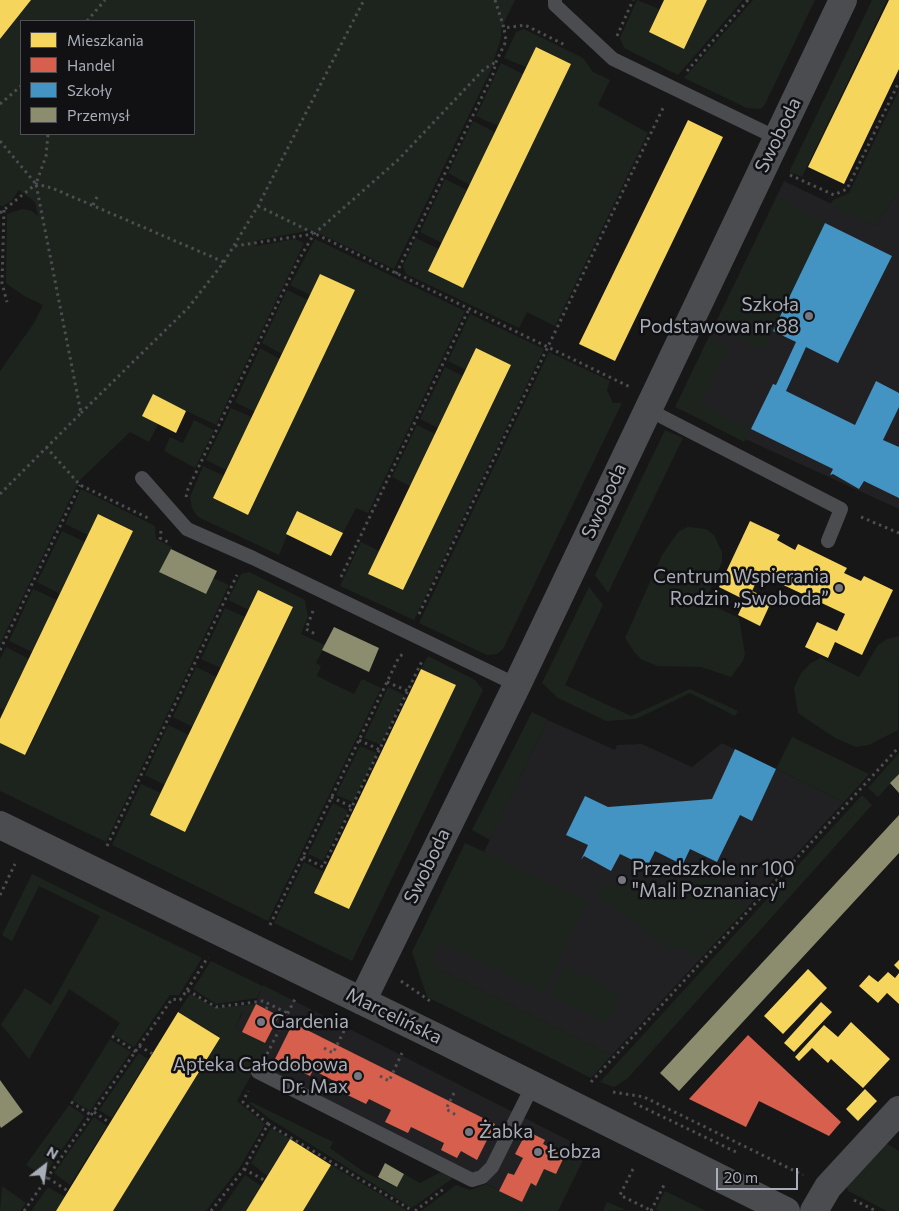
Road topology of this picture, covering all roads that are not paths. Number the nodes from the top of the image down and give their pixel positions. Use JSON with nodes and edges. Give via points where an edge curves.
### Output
{"nodes":[{"id":1,"x":555,"y":0,"type":"edge"},
{"id":2,"x":843,"y":0,"type":"edge"},
{"id":3,"x":777,"y":138,"type":"junction"},
{"id":4,"x":640,"y":399,"type":"junction"},
{"id":5,"x":142,"y":478,"type":"dead end"},
{"id":6,"x":828,"y":541,"type":"dead end"},
{"id":7,"x":517,"y":685,"type":"junction"},
{"id":8,"x":0,"y":825,"type":"edge"},
{"id":9,"x":362,"y":1000,"type":"junction"},
{"id":10,"x":258,"y":1072,"type":"road end"},
{"id":11,"x":533,"y":1086,"type":"junction"},
{"id":12,"x":899,"y":1110,"type":"edge"},
{"id":13,"x":786,"y":1211,"type":"edge"},
{"id":14,"x":814,"y":1211,"type":"edge"}],
"edges":[{"from":1,"to":3,"type":"lane","via":[[555,5],[613,59]]},
{"from":2,"to":3,"type":"street","name":"Swoboda"},
{"from":3,"to":4,"type":"street","name":"Swoboda"},
{"from":4,"to":6,"type":"lane","via":[[841,509]]},
{"from":4,"to":7,"type":"street","name":"Swoboda"},
{"from":5,"to":7,"type":"lane","via":[[187,528],[411,633],[429,647]]},
{"from":7,"to":9,"type":"street","name":"Swoboda"},
{"from":8,"to":9,"type":"street","name":"Marcelińska"},
{"from":9,"to":11,"type":"street","name":"Marcelińska"},
{"from":10,"to":11,"type":"lane","via":[[472,1180],[482,1177],[492,1167]]},
{"from":11,"to":13,"type":"street","name":"Marcelińska"},
{"from":12,"to":14,"type":"street","via":[[828,1187]]}]}
